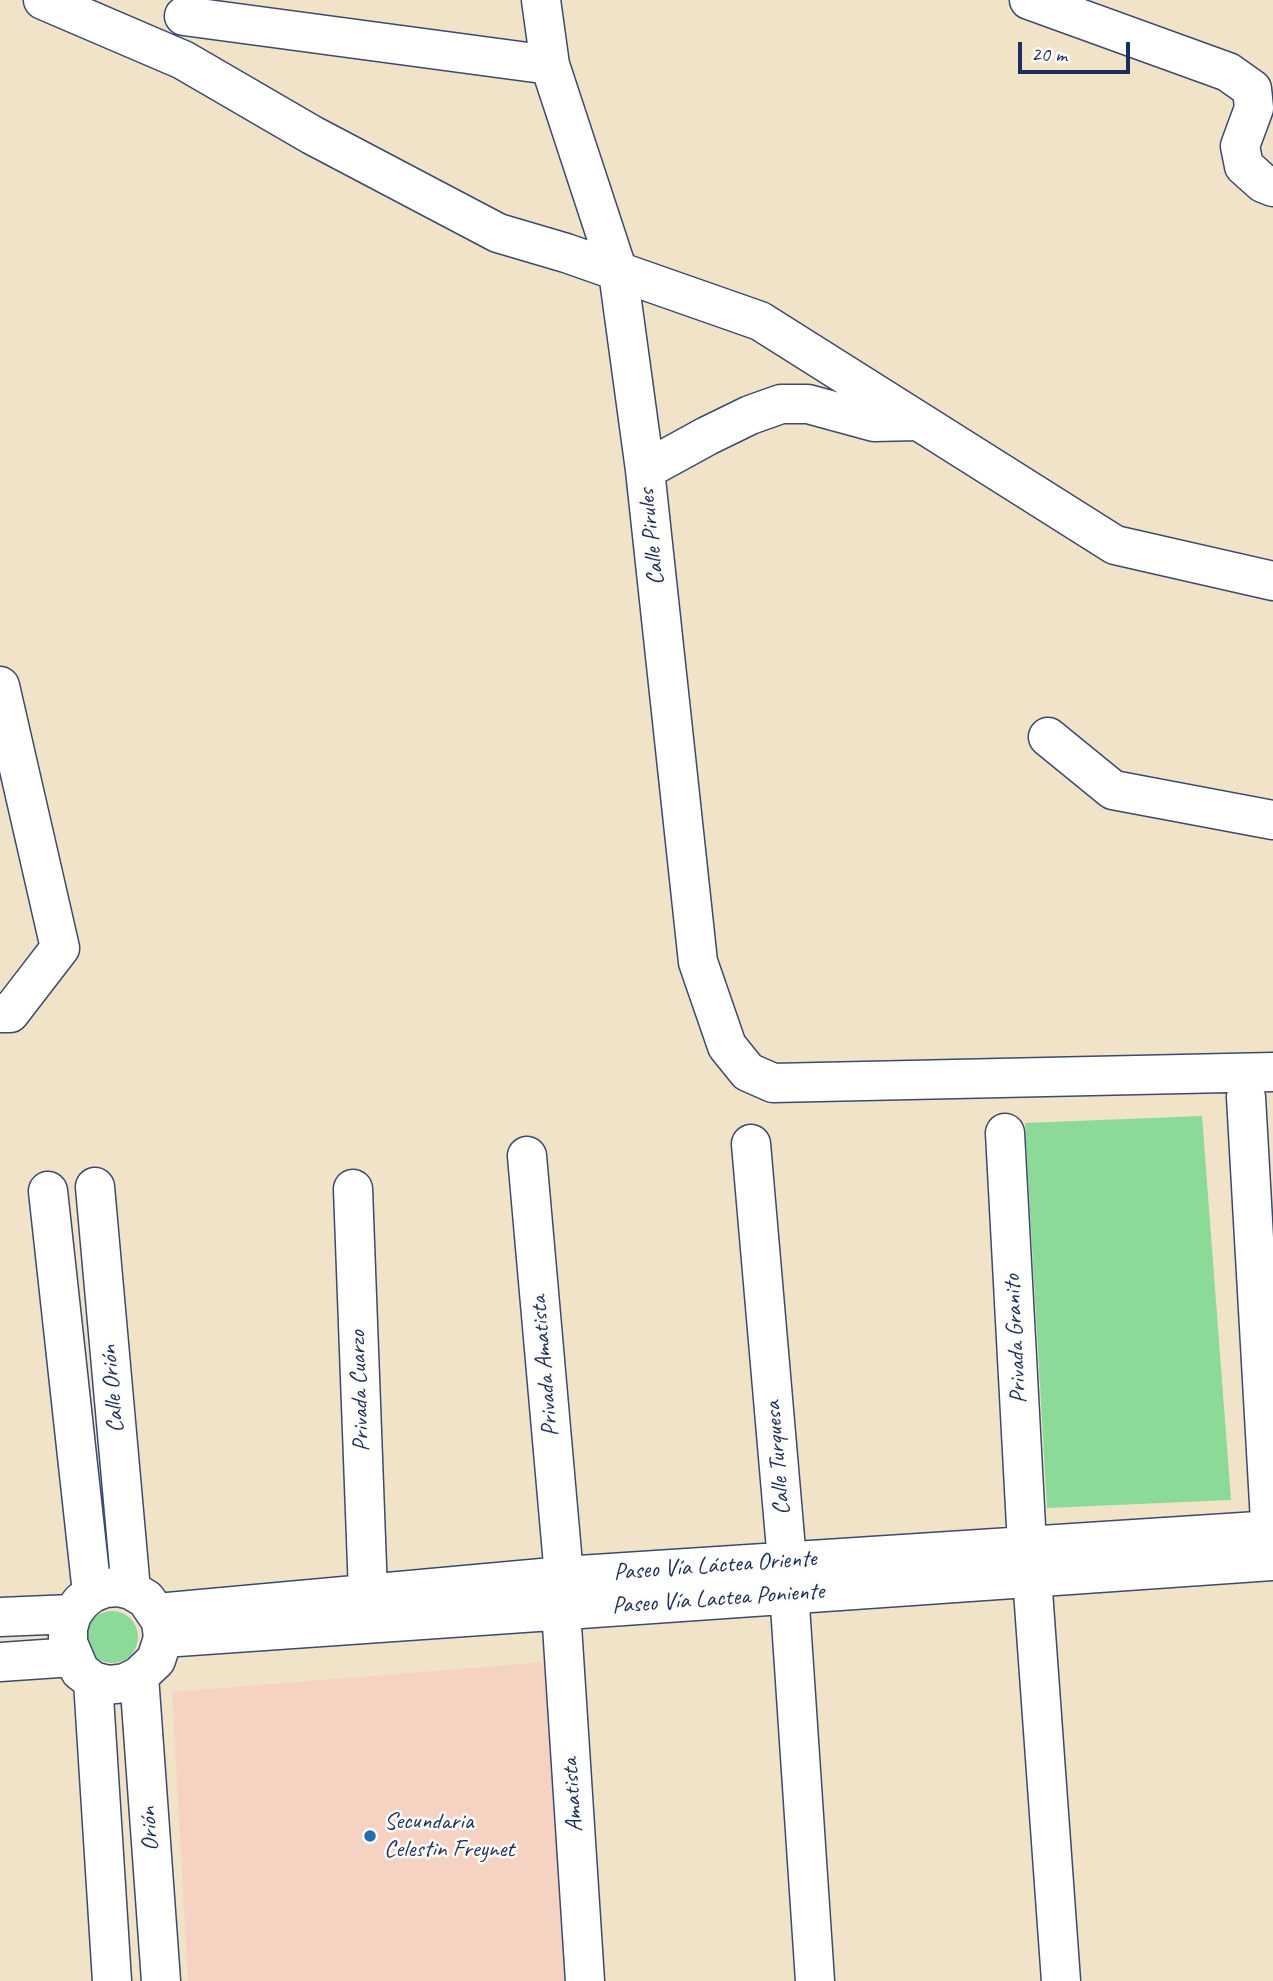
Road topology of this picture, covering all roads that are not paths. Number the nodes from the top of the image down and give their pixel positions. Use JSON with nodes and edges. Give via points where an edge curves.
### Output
{"nodes":[{"id":1,"x":43,"y":0,"type":"edge"},
{"id":2,"x":541,"y":0,"type":"edge"},
{"id":3,"x":1029,"y":0,"type":"edge"},
{"id":4,"x":184,"y":8,"type":"edge"},
{"id":5,"x":183,"y":60,"type":"junction"},
{"id":6,"x":550,"y":65,"type":"junction"},
{"id":7,"x":1273,"y":187,"type":"edge"},
{"id":8,"x":618,"y":272,"type":"junction"},
{"id":9,"x":916,"y":421,"type":"junction"},
{"id":10,"x":645,"y":470,"type":"junction"},
{"id":11,"x":1273,"y":581,"type":"edge"},
{"id":12,"x":0,"y":686,"type":"edge"},
{"id":13,"x":1048,"y":737,"type":"dead end"},
{"id":14,"x":1273,"y":820,"type":"edge"},
{"id":15,"x":0,"y":1013,"type":"edge"},
{"id":16,"x":1260,"y":1085,"type":"edge"},
{"id":17,"x":1005,"y":1133,"type":"dead end"},
{"id":18,"x":751,"y":1144,"type":"dead end"},
{"id":19,"x":527,"y":1157,"type":"dead end"},
{"id":20,"x":95,"y":1187,"type":"dead end"},
{"id":21,"x":353,"y":1189,"type":"dead end"},
{"id":22,"x":48,"y":1191,"type":"dead end"},
{"id":23,"x":1272,"y":1551,"type":"edge"},
{"id":24,"x":1030,"y":1561,"type":"junction"},
{"id":25,"x":788,"y":1578,"type":"junction"},
{"id":26,"x":368,"y":1593,"type":"junction"},
{"id":27,"x":562,"y":1593,"type":"junction"},
{"id":28,"x":82,"y":1603,"type":"junction"},
{"id":29,"x":150,"y":1614,"type":"junction"},
{"id":30,"x":0,"y":1617,"type":"edge"},
{"id":31,"x":0,"y":1662,"type":"edge"},
{"id":32,"x":83,"y":1669,"type":"junction"},
{"id":33,"x":139,"y":1676,"type":"junction"},
{"id":34,"x":112,"y":1981,"type":"edge"},
{"id":35,"x":161,"y":1981,"type":"edge"},
{"id":36,"x":585,"y":1981,"type":"edge"},
{"id":37,"x":815,"y":1981,"type":"edge"},
{"id":38,"x":1061,"y":1981,"type":"edge"}],
"edges":[{"from":1,"to":5,"type":"street"},
{"from":2,"to":6,"type":"street","name":"Calle Pirules"},
{"from":3,"to":7,"type":"street","via":[[1228,72],[1252,89],[1254,108],[1240,146],[1244,166]]},
{"from":4,"to":5,"type":"street"},
{"from":4,"to":6,"type":"street"},
{"from":5,"to":8,"type":"street","via":[[312,135],[498,233]]},
{"from":6,"to":8,"type":"street","name":"Calle Pirules"},
{"from":8,"to":9,"type":"street","via":[[760,321]]},
{"from":8,"to":10,"type":"street","name":"Calle Pirules"},
{"from":9,"to":10,"type":"street","via":[[874,422],[808,404],[780,404]]},
{"from":9,"to":11,"type":"street","via":[[1115,545]]},
{"from":10,"to":16,"type":"street","name":"Calle Pirules","via":[[698,962],[727,1046],[748,1072],[773,1083]]},
{"from":12,"to":15,"type":"street","via":[[60,948],[10,1013]]},
{"from":13,"to":14,"type":"street","via":[[1113,790]]},
{"from":16,"to":23,"type":"street"},
{"from":17,"to":24,"type":"street","name":"Privada Granito"},
{"from":18,"to":25,"type":"street","name":"Calle Turquesa"},
{"from":19,"to":27,"type":"street","name":"Privada Amatista"},
{"from":20,"to":29,"type":"street","name":"Calle Orión"},
{"from":21,"to":26,"type":"street","name":"Privada Cuarzo"},
{"from":22,"to":28,"type":"street","name":"Calle Orión"},
{"from":23,"to":24,"type":"street","name":"Paseo Vía Láctea Oriente"},
{"from":24,"to":25,"type":"street","name":"Paseo Vía Láctea Oriente"},
{"from":24,"to":38,"type":"street","name":"Privada Granito"},
{"from":25,"to":27,"type":"street","name":"Paseo Vía Láctea Oriente"},
{"from":25,"to":37,"type":"street","name":"Calle Turquesa"},
{"from":26,"to":27,"type":"street","name":"Paseo Vía Láctea Oriente"},
{"from":26,"to":29,"type":"street","name":"Paseo Vía Láctea Oriente"},
{"from":27,"to":29,"type":"street"},
{"from":27,"to":36,"type":"street","name":"Amatista"},
{"from":28,"to":29,"type":"street","via":[[105,1588],[118,1587]]},
{"from":28,"to":30,"type":"street"},
{"from":28,"to":32,"type":"street","via":[[68,1628],[68,1643]]},
{"from":29,"to":33,"type":"street","via":[[156,1660]]},
{"from":31,"to":32,"type":"street"},
{"from":32,"to":33,"type":"street","via":[[108,1685]]},
{"from":32,"to":34,"type":"street","name":"Orión"},
{"from":33,"to":35,"type":"street","name":"Orión"}]}
